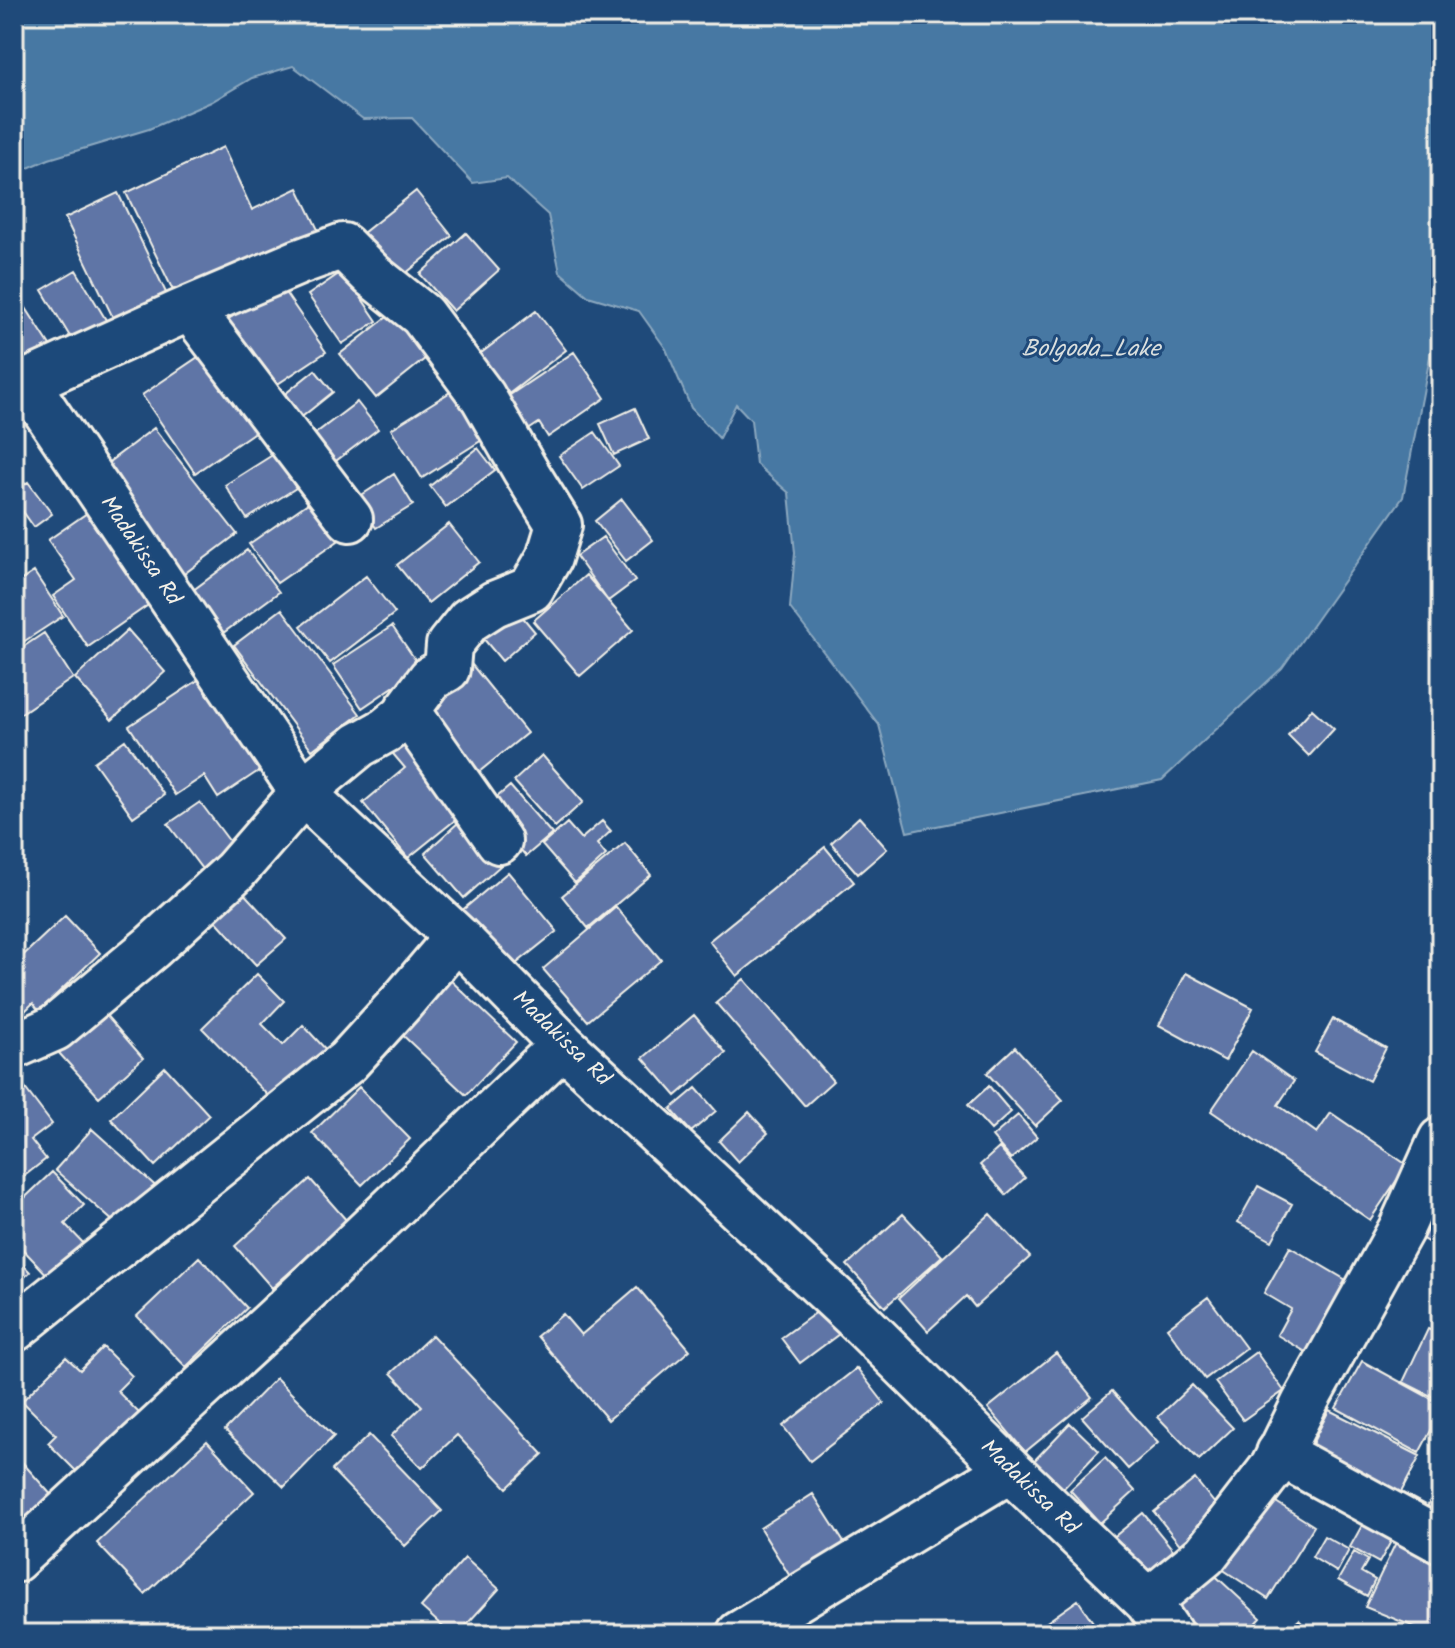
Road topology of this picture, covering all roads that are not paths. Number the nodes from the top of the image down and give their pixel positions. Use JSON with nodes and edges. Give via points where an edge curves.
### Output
{"nodes":[{"id":1,"x":191,"y":309,"type":"junction"},
{"id":2,"x":20,"y":385,"type":"edge"},
{"id":3,"x":350,"y":519,"type":"dead end"},
{"id":4,"x":407,"y":710,"type":"junction"},
{"id":5,"x":303,"y":793,"type":"junction"},
{"id":6,"x":499,"y":841,"type":"dead end"},
{"id":7,"x":457,"y":937,"type":"junction"},
{"id":8,"x":34,"y":1026,"type":"edge"},
{"id":9,"x":563,"y":1045,"type":"junction"},
{"id":10,"x":14,"y":1046,"type":"edge"},
{"id":11,"x":1441,"y":1140,"type":"edge"},
{"id":12,"x":14,"y":1329,"type":"edge"},
{"id":13,"x":1279,"y":1453,"type":"junction"},
{"id":14,"x":1010,"y":1470,"type":"junction"},
{"id":15,"x":1441,"y":1541,"type":"edge"},
{"id":16,"x":14,"y":1560,"type":"edge"},
{"id":17,"x":1159,"y":1618,"type":"edge"},
{"id":18,"x":739,"y":1634,"type":"edge"}],
"edges":[{"from":1,"to":2,"type":"street"},
{"from":1,"to":3,"type":"street"},
{"from":1,"to":4,"type":"street","via":[[343,246],[422,315],[483,397],[559,525],[549,558],[531,589],[469,620],[449,645],[447,669],[431,678]]},
{"from":2,"to":5,"type":"street","name":"Madakissa Rd"},
{"from":4,"to":5,"type":"street"},
{"from":4,"to":6,"type":"street"},
{"from":5,"to":7,"type":"street","name":"Madakissa Rd"},
{"from":5,"to":8,"type":"street","via":[[235,871],[152,947]]},
{"from":7,"to":9,"type":"street","name":"Madakissa Rd"},
{"from":7,"to":12,"type":"street","via":[[347,1062]]},
{"from":8,"to":10,"type":"street"},
{"from":9,"to":14,"type":"street","name":"Madakissa Rd","via":[[855,1317]]},
{"from":9,"to":16,"type":"street"},
{"from":11,"to":13,"type":"street","via":[[1401,1229]]},
{"from":13,"to":15,"type":"street"},
{"from":13,"to":17,"type":"street"},
{"from":14,"to":17,"type":"street","name":"Madakissa Rd"},
{"from":14,"to":18,"type":"street"}]}
